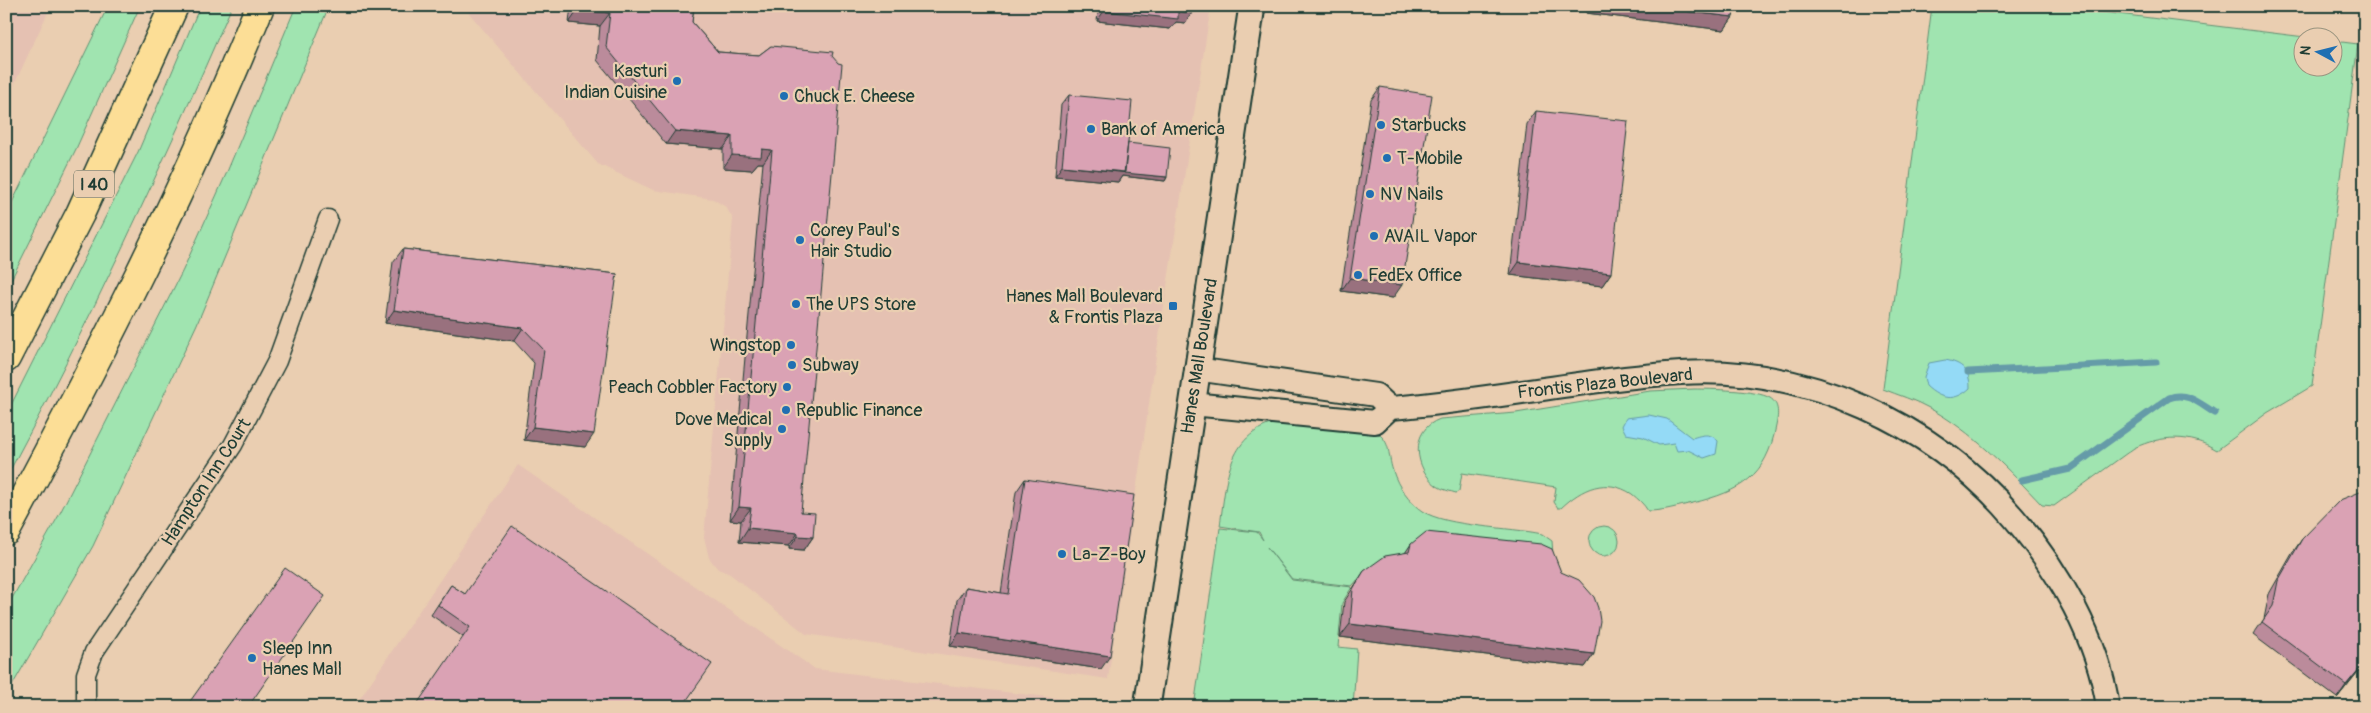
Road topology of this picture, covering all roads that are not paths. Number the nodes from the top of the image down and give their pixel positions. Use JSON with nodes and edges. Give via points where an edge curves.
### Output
{"nodes":[{"id":1,"x":174,"y":6,"type":"edge"},
{"id":2,"x":260,"y":6,"type":"edge"},
{"id":3,"x":1252,"y":6,"type":"edge"},
{"id":4,"x":328,"y":219,"type":"dead end"},
{"id":5,"x":6,"y":358,"type":"edge"},
{"id":6,"x":1196,"y":369,"type":"junction"},
{"id":7,"x":1192,"y":404,"type":"junction"},
{"id":8,"x":1390,"y":408,"type":"junction"},
{"id":9,"x":6,"y":531,"type":"edge"},
{"id":10,"x":86,"y":707,"type":"edge"},
{"id":11,"x":1147,"y":707,"type":"edge"},
{"id":12,"x":2108,"y":707,"type":"edge"}],
"edges":[{"from":1,"to":5,"type":"highway","number":"I 40","via":[[80,214]]},
{"from":2,"to":9,"type":"highway","via":[[235,70],[169,214],[74,406]]},
{"from":3,"to":6,"type":"main road","name":"Hanes Mall Boulevard"},
{"from":4,"to":10,"type":"street","name":"Hampton Inn Court","via":[[277,361],[233,445],[94,652],[86,674]]},
{"from":6,"to":7,"type":"main road","name":"Hanes Mall Boulevard"},
{"from":6,"to":8,"type":"street","via":[[1376,395]]},
{"from":7,"to":8,"type":"street","name":"Frontis Plaza Boulevard","via":[[1375,422]]},
{"from":7,"to":11,"type":"main road","name":"Hanes Mall Boulevard"},
{"from":8,"to":12,"type":"street","name":"Frontis Plaza Boulevard","via":[[1683,373],[1736,375],[1788,382],[1866,408],[1912,432],[1955,461],[1995,496],[2029,535],[2052,568],[2082,624],[2098,662]]}]}
